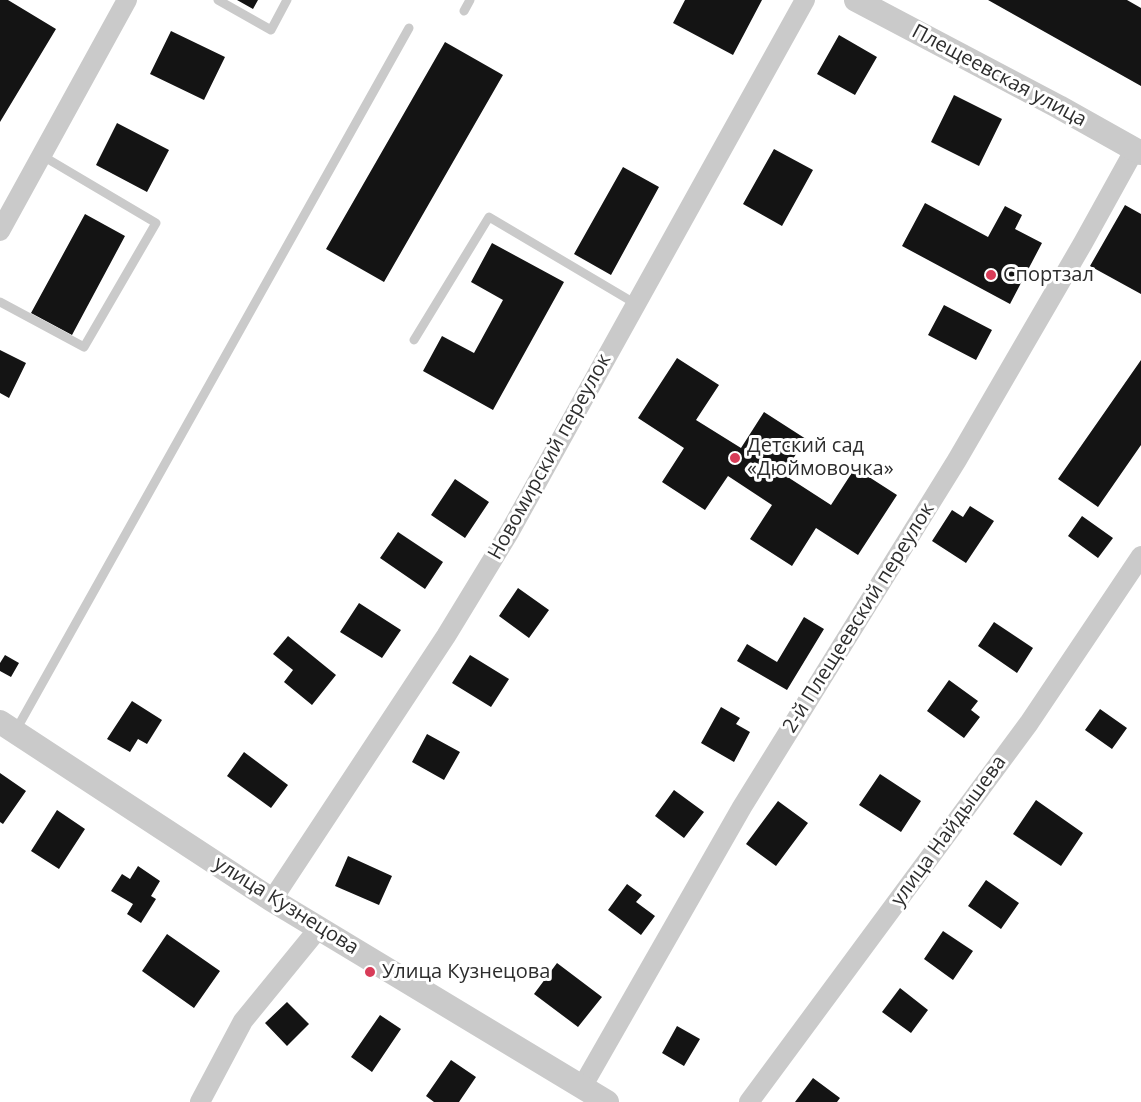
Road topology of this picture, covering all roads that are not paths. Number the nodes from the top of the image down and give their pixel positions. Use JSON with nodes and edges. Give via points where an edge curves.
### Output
{"nodes":[{"id":1,"x":127,"y":0,"type":"edge"},
{"id":2,"x":218,"y":0,"type":"edge"},
{"id":3,"x":287,"y":0,"type":"edge"},
{"id":4,"x":470,"y":0,"type":"edge"},
{"id":5,"x":805,"y":0,"type":"edge"},
{"id":6,"x":856,"y":0,"type":"edge"},
{"id":7,"x":464,"y":11,"type":"dead end"},
{"id":8,"x":409,"y":28,"type":"dead end"},
{"id":9,"x":1138,"y":151,"type":"edge"},
{"id":10,"x":41,"y":155,"type":"junction"},
{"id":11,"x":0,"y":231,"type":"edge"},
{"id":12,"x":0,"y":302,"type":"edge"},
{"id":13,"x":636,"y":304,"type":"junction"},
{"id":14,"x":414,"y":340,"type":"dead end"},
{"id":15,"x":1141,"y":556,"type":"edge"},
{"id":16,"x":7,"y":727,"type":"edge"},
{"id":17,"x":272,"y":900,"type":"junction"},
{"id":18,"x":319,"y":928,"type":"junction"},
{"id":19,"x":582,"y":1087,"type":"junction"},
{"id":20,"x":200,"y":1102,"type":"edge"},
{"id":21,"x":607,"y":1102,"type":"edge"},
{"id":22,"x":749,"y":1102,"type":"edge"}],
"edges":[{"from":1,"to":10,"type":"street"},
{"from":2,"to":3,"type":"lane","via":[[271,30]]},
{"from":4,"to":7,"type":"lane"},
{"from":5,"to":13,"type":"street","name":"Новомирский переулок"},
{"from":6,"to":9,"type":"street","name":"Плещеевская улица"},
{"from":8,"to":16,"type":"lane"},
{"from":9,"to":19,"type":"street","name":"2-й Плещеевский переулок","via":[[963,450],[742,807]]},
{"from":10,"to":11,"type":"street","via":[[9,205]]},
{"from":10,"to":12,"type":"lane","via":[[156,223],[84,347]]},
{"from":13,"to":14,"type":"lane","via":[[489,217]]},
{"from":13,"to":17,"type":"street","name":"Новомирский переулок","via":[[458,617]]},
{"from":15,"to":22,"type":"street","name":"улица Найдышева","via":[[1029,723]]},
{"from":16,"to":17,"type":"street","name":"улица Кузнецова"},
{"from":17,"to":18,"type":"street","name":"улица Кузнецова"},
{"from":18,"to":19,"type":"street","name":"улица Кузнецова"},
{"from":18,"to":20,"type":"street","via":[[243,1022]]},
{"from":19,"to":21,"type":"street","name":"улица Кузнецова"}]}
